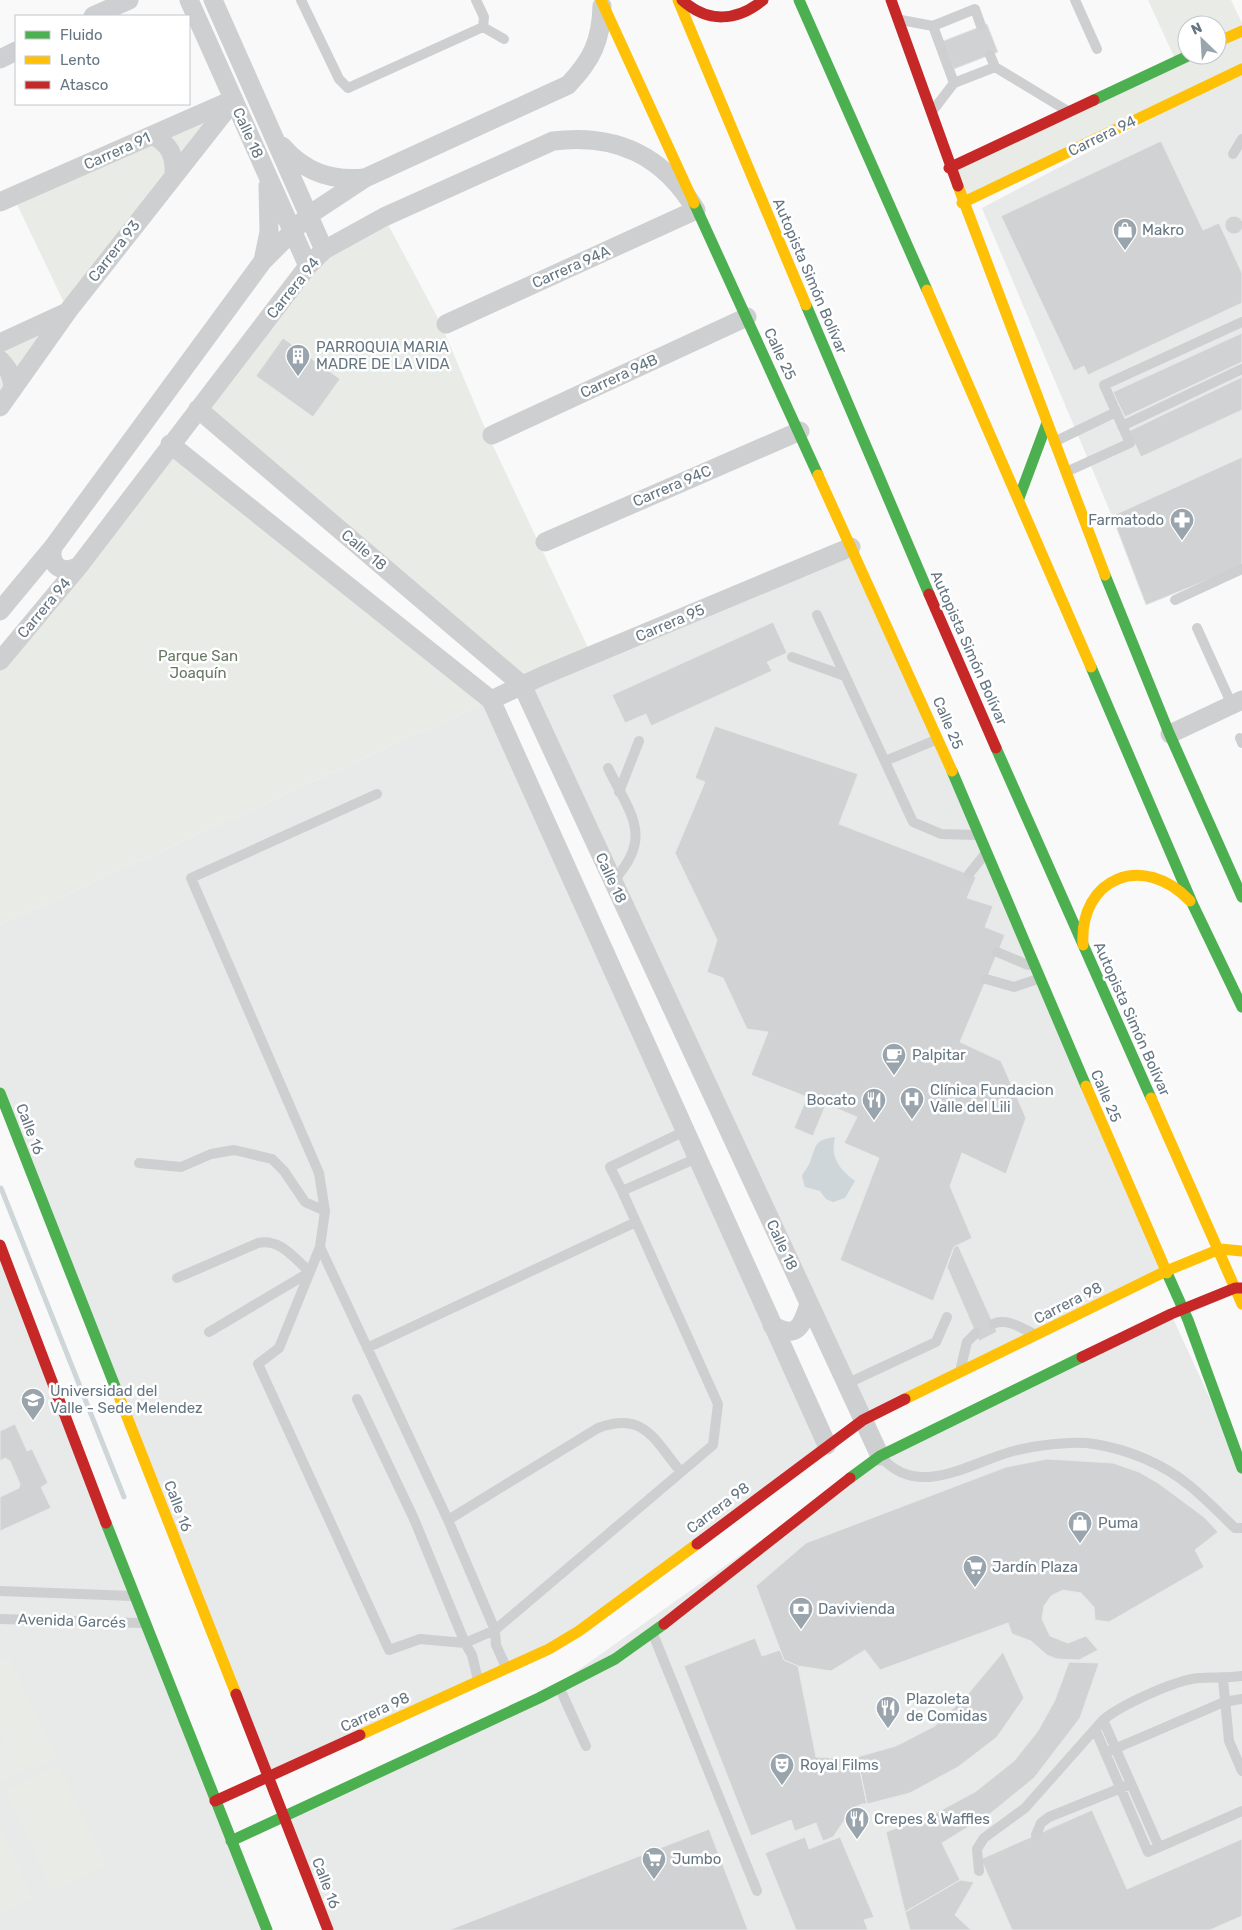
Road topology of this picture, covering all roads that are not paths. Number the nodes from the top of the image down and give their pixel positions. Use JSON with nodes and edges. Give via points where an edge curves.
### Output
{"nodes":[{"id":1,"x":129,"y":0,"type":"edge"},
{"id":2,"x":189,"y":0,"type":"edge"},
{"id":3,"x":213,"y":0,"type":"edge"},
{"id":4,"x":301,"y":0,"type":"edge"},
{"id":5,"x":476,"y":0,"type":"edge"},
{"id":6,"x":680,"y":0,"type":"edge"},
{"id":7,"x":764,"y":0,"type":"edge"},
{"id":8,"x":799,"y":0,"type":"edge"},
{"id":9,"x":891,"y":0,"type":"edge"},
{"id":10,"x":1075,"y":0,"type":"edge"},
{"id":11,"x":602,"y":1,"type":"edge"},
{"id":12,"x":95,"y":15,"type":"edge"},
{"id":13,"x":898,"y":20,"type":"junction"},
{"id":14,"x":933,"y":26,"type":"junction"},
{"id":15,"x":980,"y":26,"type":"dead end"},
{"id":16,"x":483,"y":27,"type":"junction"},
{"id":17,"x":1242,"y":30,"type":"edge"},
{"id":18,"x":1227,"y":37,"type":"edge"},
{"id":19,"x":504,"y":39,"type":"dead end"},
{"id":20,"x":1097,"y":49,"type":"dead end"},
{"id":21,"x":15,"y":52,"type":"edge"},
{"id":22,"x":990,"y":55,"type":"dead end"},
{"id":23,"x":0,"y":59,"type":"edge"},
{"id":24,"x":1177,"y":61,"type":"edge"},
{"id":25,"x":995,"y":67,"type":"junction"},
{"id":26,"x":1242,"y":69,"type":"edge"},
{"id":27,"x":954,"y":83,"type":"junction"},
{"id":28,"x":234,"y":100,"type":"junction"},
{"id":29,"x":1069,"y":112,"type":"junction"},
{"id":30,"x":930,"y":113,"type":"junction"},
{"id":31,"x":153,"y":134,"type":"junction"},
{"id":32,"x":274,"y":137,"type":"junction"},
{"id":33,"x":1242,"y":140,"type":"edge"},
{"id":34,"x":1233,"y":154,"type":"dead end"},
{"id":35,"x":949,"y":168,"type":"junction"},
{"id":36,"x":266,"y":173,"type":"junction"},
{"id":37,"x":174,"y":175,"type":"junction"},
{"id":38,"x":365,"y":178,"type":"junction"},
{"id":39,"x":0,"y":202,"type":"edge"},
{"id":40,"x":962,"y":203,"type":"junction"},
{"id":41,"x":696,"y":210,"type":"junction"},
{"id":42,"x":309,"y":215,"type":"junction"},
{"id":43,"x":293,"y":231,"type":"junction"},
{"id":44,"x":324,"y":250,"type":"junction"},
{"id":45,"x":263,"y":261,"type":"junction"},
{"id":46,"x":308,"y":266,"type":"junction"},
{"id":47,"x":68,"y":311,"type":"junction"},
{"id":48,"x":747,"y":317,"type":"junction"},
{"id":49,"x":1242,"y":322,"type":"edge"},
{"id":50,"x":446,"y":324,"type":"dead end"},
{"id":51,"x":0,"y":343,"type":"edge"},
{"id":52,"x":0,"y":360,"type":"edge"},
{"id":53,"x":1242,"y":369,"type":"edge"},
{"id":54,"x":13,"y":389,"type":"junction"},
{"id":55,"x":0,"y":407,"type":"edge"},
{"id":56,"x":198,"y":409,"type":"junction"},
{"id":57,"x":1116,"y":412,"type":"junction"},
{"id":58,"x":1047,"y":423,"type":"junction"},
{"id":59,"x":1122,"y":426,"type":"junction"},
{"id":60,"x":800,"y":431,"type":"junction"},
{"id":61,"x":492,"y":435,"type":"dead end"},
{"id":62,"x":1054,"y":442,"type":"junction"},
{"id":63,"x":170,"y":444,"type":"junction"},
{"id":64,"x":1066,"y":472,"type":"junction"},
{"id":65,"x":1020,"y":498,"type":"junction"},
{"id":66,"x":545,"y":542,"type":"dead end"},
{"id":67,"x":53,"y":547,"type":"junction"},
{"id":68,"x":851,"y":547,"type":"junction"},
{"id":69,"x":79,"y":566,"type":"junction"},
{"id":70,"x":1242,"y":569,"type":"edge"},
{"id":71,"x":1175,"y":600,"type":"dead end"},
{"id":72,"x":0,"y":612,"type":"edge"},
{"id":73,"x":817,"y":614,"type":"dead end"},
{"id":74,"x":1197,"y":628,"type":"dead end"},
{"id":75,"x":792,"y":657,"type":"dead end"},
{"id":76,"x":0,"y":660,"type":"edge"},
{"id":77,"x":846,"y":676,"type":"junction"},
{"id":78,"x":522,"y":685,"type":"junction"},
{"id":79,"x":491,"y":700,"type":"junction"},
{"id":80,"x":1237,"y":703,"type":"edge"},
{"id":81,"x":1170,"y":734,"type":"junction"},
{"id":82,"x":938,"y":738,"type":"junction"},
{"id":83,"x":639,"y":741,"type":"dead end"},
{"id":84,"x":884,"y":761,"type":"junction"},
{"id":85,"x":608,"y":768,"type":"dead end"},
{"id":86,"x":620,"y":792,"type":"junction"},
{"id":87,"x":377,"y":794,"type":"dead end"},
{"id":88,"x":978,"y":835,"type":"junction"},
{"id":89,"x":986,"y":853,"type":"junction"},
{"id":90,"x":969,"y":874,"type":"dead end"},
{"id":91,"x":613,"y":881,"type":"junction"},
{"id":92,"x":1242,"y":897,"type":"edge"},
{"id":93,"x":1193,"y":904,"type":"junction"},
{"id":94,"x":997,"y":952,"type":"dead end"},
{"id":95,"x":1085,"y":954,"type":"junction"},
{"id":96,"x":1035,"y":967,"type":"junction"},
{"id":97,"x":1039,"y":979,"type":"junction"},
{"id":98,"x":986,"y":980,"type":"dead end"},
{"id":99,"x":1242,"y":1006,"type":"edge"},
{"id":100,"x":0,"y":1092,"type":"edge"},
{"id":101,"x":685,"y":1131,"type":"junction"},
{"id":102,"x":697,"y":1158,"type":"junction"},
{"id":103,"x":139,"y":1162,"type":"dead end"},
{"id":104,"x":622,"y":1191,"type":"junction"},
{"id":105,"x":325,"y":1211,"type":"junction"},
{"id":106,"x":636,"y":1222,"type":"junction"},
{"id":107,"x":0,"y":1245,"type":"edge"},
{"id":108,"x":320,"y":1247,"type":"junction"},
{"id":109,"x":1220,"y":1250,"type":"junction"},
{"id":110,"x":1242,"y":1251,"type":"edge"},
{"id":111,"x":1166,"y":1271,"type":"junction"},
{"id":112,"x":310,"y":1272,"type":"junction"},
{"id":113,"x":177,"y":1278,"type":"dead end"},
{"id":114,"x":1239,"y":1288,"type":"edge"},
{"id":115,"x":809,"y":1304,"type":"junction"},
{"id":116,"x":1242,"y":1304,"type":"edge"},
{"id":117,"x":1182,"y":1309,"type":"junction"},
{"id":118,"x":947,"y":1317,"type":"dead end"},
{"id":119,"x":993,"y":1324,"type":"dead end"},
{"id":120,"x":772,"y":1325,"type":"junction"},
{"id":121,"x":209,"y":1332,"type":"dead end"},
{"id":122,"x":976,"y":1333,"type":"dead end"},
{"id":123,"x":1037,"y":1335,"type":"junction"},
{"id":124,"x":367,"y":1348,"type":"junction"},
{"id":125,"x":959,"y":1373,"type":"junction"},
{"id":126,"x":846,"y":1384,"type":"junction"},
{"id":127,"x":357,"y":1399,"type":"dead end"},
{"id":128,"x":863,"y":1420,"type":"junction"},
{"id":129,"x":827,"y":1446,"type":"junction"},
{"id":130,"x":880,"y":1456,"type":"junction"},
{"id":131,"x":1242,"y":1468,"type":"edge"},
{"id":132,"x":681,"y":1472,"type":"junction"},
{"id":133,"x":448,"y":1520,"type":"junction"},
{"id":134,"x":1242,"y":1528,"type":"edge"},
{"id":135,"x":0,"y":1591,"type":"edge"},
{"id":136,"x":134,"y":1596,"type":"junction"},
{"id":137,"x":0,"y":1619,"type":"edge"},
{"id":138,"x":144,"y":1623,"type":"junction"},
{"id":139,"x":495,"y":1630,"type":"junction"},
{"id":140,"x":653,"y":1633,"type":"junction"},
{"id":141,"x":465,"y":1643,"type":"junction"},
{"id":142,"x":506,"y":1668,"type":"junction"},
{"id":143,"x":1242,"y":1676,"type":"edge"},
{"id":144,"x":1223,"y":1679,"type":"junction"},
{"id":145,"x":479,"y":1681,"type":"junction"},
{"id":146,"x":559,"y":1688,"type":"junction"},
{"id":147,"x":1242,"y":1699,"type":"edge"},
{"id":148,"x":436,"y":1701,"type":"junction"},
{"id":149,"x":1224,"y":1702,"type":"junction"},
{"id":150,"x":1103,"y":1720,"type":"junction"},
{"id":151,"x":1095,"y":1729,"type":"junction"},
{"id":152,"x":395,"y":1731,"type":"dead end"},
{"id":153,"x":586,"y":1746,"type":"dead end"},
{"id":154,"x":1116,"y":1748,"type":"junction"},
{"id":155,"x":394,"y":1752,"type":"dead end"},
{"id":156,"x":1105,"y":1753,"type":"junction"},
{"id":157,"x":415,"y":1756,"type":"junction"},
{"id":158,"x":1242,"y":1771,"type":"edge"},
{"id":159,"x":269,"y":1777,"type":"junction"},
{"id":160,"x":1131,"y":1783,"type":"junction"},
{"id":161,"x":1120,"y":1788,"type":"junction"},
{"id":162,"x":215,"y":1801,"type":"junction"},
{"id":163,"x":1242,"y":1811,"type":"edge"},
{"id":164,"x":284,"y":1817,"type":"junction"},
{"id":165,"x":1146,"y":1818,"type":"junction"},
{"id":166,"x":1136,"y":1823,"type":"junction"},
{"id":167,"x":1036,"y":1835,"type":"dead end"},
{"id":168,"x":231,"y":1840,"type":"junction"},
{"id":169,"x":1159,"y":1847,"type":"junction"},
{"id":170,"x":979,"y":1871,"type":"dead end"},
{"id":171,"x":757,"y":1890,"type":"dead end"},
{"id":172,"x":267,"y":1930,"type":"edge"},
{"id":173,"x":328,"y":1930,"type":"edge"}],
"edges":[{"from":1,"to":12,"type":"street"},
{"from":2,"to":28,"type":"street","name":"Calle 18"},
{"from":3,"to":32,"type":"street","name":"Calle 18"},
{"from":4,"to":16,"type":"lane","via":[[339,79],[348,88]]},
{"from":5,"to":16,"type":"lane","via":[[484,17]]},
{"from":6,"to":7,"type":"main road","via":[[704,15],[725,18],[745,14]]},
{"from":6,"to":95,"type":"main road","name":"Autopista Simón Bolívar","via":[[893,512]]},
{"from":8,"to":65,"type":"main road"},
{"from":9,"to":13,"type":"main road"},
{"from":10,"to":20,"type":"lane"},
{"from":11,"to":38,"type":"street","name":"Carrera 94","via":[[597,43],[582,71],[568,85]]},
{"from":11,"to":41,"type":"main road","name":"Calle 25"},
{"from":13,"to":14,"type":"lane"},
{"from":13,"to":30,"type":"main road"},
{"from":14,"to":15,"type":"lane","via":[[975,9]]},
{"from":14,"to":27,"type":"lane"},
{"from":16,"to":19,"type":"lane"},
{"from":17,"to":18,"type":"main road"},
{"from":21,"to":23,"type":"street"},
{"from":22,"to":25,"type":"lane"},
{"from":24,"to":29,"type":"main road"},
{"from":25,"to":27,"type":"lane"},
{"from":25,"to":29,"type":"lane"},
{"from":26,"to":40,"type":"main road","name":"Carrera 94"},
{"from":27,"to":30,"type":"lane"},
{"from":28,"to":31,"type":"street","name":"Carrera 91"},
{"from":28,"to":36,"type":"street","name":"Calle 18"},
{"from":28,"to":37,"type":"street","name":"Carrera 93"},
{"from":29,"to":35,"type":"main road"},
{"from":30,"to":35,"type":"main road"},
{"from":31,"to":37,"type":"street","via":[[171,151],[175,162]]},
{"from":31,"to":39,"type":"street","name":"Carrera 91"},
{"from":32,"to":38,"type":"street","via":[[307,168],[328,177],[346,180]]},
{"from":32,"to":42,"type":"street","name":"Calle 18"},
{"from":33,"to":34,"type":"lane"},
{"from":35,"to":40,"type":"main road"},
{"from":36,"to":43,"type":"street","name":"Calle 18"},
{"from":36,"to":45,"type":"street","via":[[270,202],[269,232]]},
{"from":37,"to":47,"type":"street","name":"Carrera 93"},
{"from":38,"to":42,"type":"street","name":"Carrera 94"},
{"from":40,"to":58,"type":"main road"},
{"from":41,"to":44,"type":"street","name":"Carrera 94","via":[[674,179],[646,157],[615,143],[572,138],[553,141],[384,217]]},
{"from":41,"to":48,"type":"main road","name":"Calle 25"},
{"from":41,"to":50,"type":"street","name":"Carrera 94A"},
{"from":42,"to":43,"type":"street","name":"Carrera 94"},
{"from":42,"to":44,"type":"street","name":"Calle 18"},
{"from":43,"to":45,"type":"street","name":"Carrera 94"},
{"from":43,"to":46,"type":"street","name":"Calle 18"},
{"from":44,"to":46,"type":"street","name":"Carrera 94"},
{"from":45,"to":67,"type":"street","name":"Carrera 94"},
{"from":46,"to":56,"type":"street","name":"Carrera 94"},
{"from":47,"to":51,"type":"street"},
{"from":47,"to":54,"type":"street","name":"Carrera 93"},
{"from":48,"to":60,"type":"main road","name":"Calle 25"},
{"from":48,"to":61,"type":"street","name":"Carrera 94B"},
{"from":49,"to":57,"type":"lane","via":[[1104,385]]},
{"from":52,"to":54,"type":"street","via":[[12,377]]},
{"from":53,"to":59,"type":"lane"},
{"from":54,"to":55,"type":"street","name":"Carrera 93"},
{"from":56,"to":63,"type":"street","name":"Carrera 94"},
{"from":56,"to":78,"type":"street","name":"Calle 18"},
{"from":57,"to":59,"type":"lane"},
{"from":57,"to":62,"type":"lane"},
{"from":58,"to":62,"type":"main road"},
{"from":58,"to":65,"type":"main road"},
{"from":59,"to":64,"type":"lane","via":[[1130,443]]},
{"from":60,"to":66,"type":"street","name":"Carrera 94C"},
{"from":60,"to":68,"type":"main road","name":"Calle 25"},
{"from":62,"to":64,"type":"main road"},
{"from":63,"to":69,"type":"street","name":"Carrera 94"},
{"from":63,"to":79,"type":"street"},
{"from":64,"to":81,"type":"main road"},
{"from":65,"to":93,"type":"main road"},
{"from":67,"to":69,"type":"street","via":[[51,556],[54,564],[62,570]]},
{"from":67,"to":72,"type":"street","name":"Carrera 94"},
{"from":68,"to":78,"type":"street","name":"Carrera 95"},
{"from":68,"to":82,"type":"main road","name":"Calle 25"},
{"from":69,"to":76,"type":"street","name":"Carrera 94"},
{"from":70,"to":71,"type":"lane"},
{"from":73,"to":77,"type":"lane"},
{"from":74,"to":80,"type":"lane"},
{"from":75,"to":77,"type":"lane"},
{"from":77,"to":84,"type":"lane"},
{"from":78,"to":79,"type":"street","name":"Carrera 95"},
{"from":78,"to":91,"type":"street","name":"Calle 18"},
{"from":79,"to":101,"type":"street"},
{"from":80,"to":81,"type":"street"},
{"from":81,"to":92,"type":"main road"},
{"from":82,"to":84,"type":"lane"},
{"from":82,"to":88,"type":"main road","name":"Calle 25"},
{"from":83,"to":86,"type":"lane"},
{"from":84,"to":88,"type":"lane","via":[[913,822],[941,834]]},
{"from":85,"to":86,"type":"lane"},
{"from":86,"to":91,"type":"lane","via":[[634,824],[637,842],[627,866]]},
{"from":87,"to":105,"type":"lane","via":[[191,878],[319,1173]]},
{"from":88,"to":89,"type":"main road","name":"Calle 25"},
{"from":89,"to":90,"type":"lane"},
{"from":89,"to":96,"type":"main road","name":"Calle 25"},
{"from":91,"to":115,"type":"street","name":"Calle 18"},
{"from":93,"to":95,"type":"main road","via":[[1166,880],[1138,875],[1117,880],[1098,892],[1086,910],[1081,932]]},
{"from":93,"to":99,"type":"main road"},
{"from":94,"to":96,"type":"lane"},
{"from":95,"to":109,"type":"main road","name":"Autopista Simón Bolívar"},
{"from":96,"to":97,"type":"main road","name":"Calle 25"},
{"from":97,"to":98,"type":"lane","via":[[1014,987]]},
{"from":97,"to":111,"type":"main road","name":"Calle 25"},
{"from":100,"to":159,"type":"main road","name":"Calle 16"},
{"from":101,"to":102,"type":"street"},
{"from":101,"to":104,"type":"lane","via":[[610,1167]]},
{"from":102,"to":104,"type":"lane"},
{"from":102,"to":120,"type":"street"},
{"from":103,"to":105,"type":"lane","via":[[181,1167],[211,1154],[234,1150],[272,1159],[304,1202]]},
{"from":104,"to":106,"type":"lane"},
{"from":105,"to":108,"type":"lane"},
{"from":106,"to":124,"type":"lane"},
{"from":106,"to":132,"type":"lane","via":[[718,1404],[713,1445]]},
{"from":107,"to":136,"type":"main road"},
{"from":108,"to":112,"type":"lane"},
{"from":108,"to":124,"type":"lane"},
{"from":109,"to":110,"type":"main road","name":"Carrera 98"},
{"from":109,"to":111,"type":"main road","name":"Carrera 98"},
{"from":109,"to":114,"type":"main road","name":"Autopista Simón Bolívar"},
{"from":111,"to":117,"type":"main road","name":"Calle 25"},
{"from":111,"to":123,"type":"main road","name":"Carrera 98"},
{"from":112,"to":113,"type":"lane","via":[[268,1240]]},
{"from":112,"to":121,"type":"lane"},
{"from":112,"to":141,"type":"lane","via":[[279,1348],[258,1364],[389,1650],[420,1639]]},
{"from":114,"to":116,"type":"main road","name":"Autopista Simón Bolívar"},
{"from":114,"to":117,"type":"main road"},
{"from":115,"to":120,"type":"street","via":[[800,1328],[784,1332]]},
{"from":115,"to":126,"type":"street","name":"Calle 18"},
{"from":117,"to":130,"type":"main road"},
{"from":117,"to":131,"type":"main road","name":"Calle 25"},
{"from":118,"to":126,"type":"lane","via":[[936,1342]]},
{"from":119,"to":123,"type":"lane","via":[[1008,1322]]},
{"from":120,"to":129,"type":"street"},
{"from":122,"to":125,"type":"lane","via":[[967,1342]]},
{"from":123,"to":125,"type":"main road","name":"Carrera 98"},
{"from":124,"to":133,"type":"lane"},
{"from":125,"to":128,"type":"main road","name":"Carrera 98"},
{"from":126,"to":128,"type":"street","name":"Calle 18"},
{"from":127,"to":141,"type":"lane","via":[[414,1519]]},
{"from":128,"to":129,"type":"main road","name":"Carrera 98"},
{"from":128,"to":130,"type":"street","name":"Calle 18"},
{"from":129,"to":142,"type":"main road","name":"Carrera 98","via":[[579,1632]]},
{"from":130,"to":134,"type":"lane","via":[[902,1474],[926,1477],[965,1470],[1012,1451],[1092,1443],[1152,1462],[1190,1486],[1235,1528]]},
{"from":130,"to":140,"type":"main road"},
{"from":132,"to":133,"type":"lane","via":[[645,1429],[630,1422],[614,1422],[598,1428]]},
{"from":132,"to":139,"type":"lane"},
{"from":133,"to":139,"type":"lane"},
{"from":135,"to":136,"type":"lane","name":"Avenida Garcés"},
{"from":136,"to":138,"type":"main road"},
{"from":137,"to":138,"type":"lane","name":"Avenida Garcés"},
{"from":138,"to":162,"type":"main road"},
{"from":139,"to":141,"type":"lane"},
{"from":139,"to":142,"type":"lane","via":[[496,1645]]},
{"from":140,"to":146,"type":"main road","via":[[615,1659]]},
{"from":140,"to":171,"type":"lane"},
{"from":141,"to":145,"type":"lane"},
{"from":142,"to":145,"type":"main road","name":"Carrera 98"},
{"from":143,"to":144,"type":"lane"},
{"from":144,"to":149,"type":"lane"},
{"from":144,"to":150,"type":"lane","via":[[1198,1678],[1182,1682],[1124,1706]]},
{"from":145,"to":148,"type":"main road","name":"Carrera 98"},
{"from":146,"to":153,"type":"lane"},
{"from":146,"to":157,"type":"main road"},
{"from":147,"to":149,"type":"lane"},
{"from":148,"to":152,"type":"main road","via":[[432,1712]]},
{"from":148,"to":159,"type":"main road","name":"Carrera 98"},
{"from":149,"to":154,"type":"lane"},
{"from":149,"to":158,"type":"lane","via":[[1229,1741]]},
{"from":150,"to":151,"type":"lane"},
{"from":150,"to":154,"type":"lane"},
{"from":151,"to":156,"type":"lane"},
{"from":151,"to":170,"type":"lane","via":[[1025,1808],[984,1838],[977,1849]]},
{"from":154,"to":156,"type":"lane"},
{"from":154,"to":160,"type":"lane"},
{"from":155,"to":157,"type":"main road","via":[[401,1758]]},
{"from":156,"to":161,"type":"lane"},
{"from":157,"to":164,"type":"main road"},
{"from":159,"to":162,"type":"main road","name":"Carrera 98"},
{"from":159,"to":164,"type":"main road","name":"Calle 16"},
{"from":160,"to":161,"type":"lane"},
{"from":160,"to":165,"type":"lane"},
{"from":161,"to":166,"type":"lane"},
{"from":161,"to":167,"type":"lane","via":[[1049,1817],[1041,1823]]},
{"from":162,"to":168,"type":"main road"},
{"from":163,"to":169,"type":"lane"},
{"from":164,"to":168,"type":"main road"},
{"from":164,"to":173,"type":"main road","name":"Calle 16"},
{"from":165,"to":166,"type":"lane"},
{"from":165,"to":169,"type":"lane"},
{"from":166,"to":169,"type":"lane","via":[[1148,1852]]},
{"from":168,"to":172,"type":"main road"}]}
